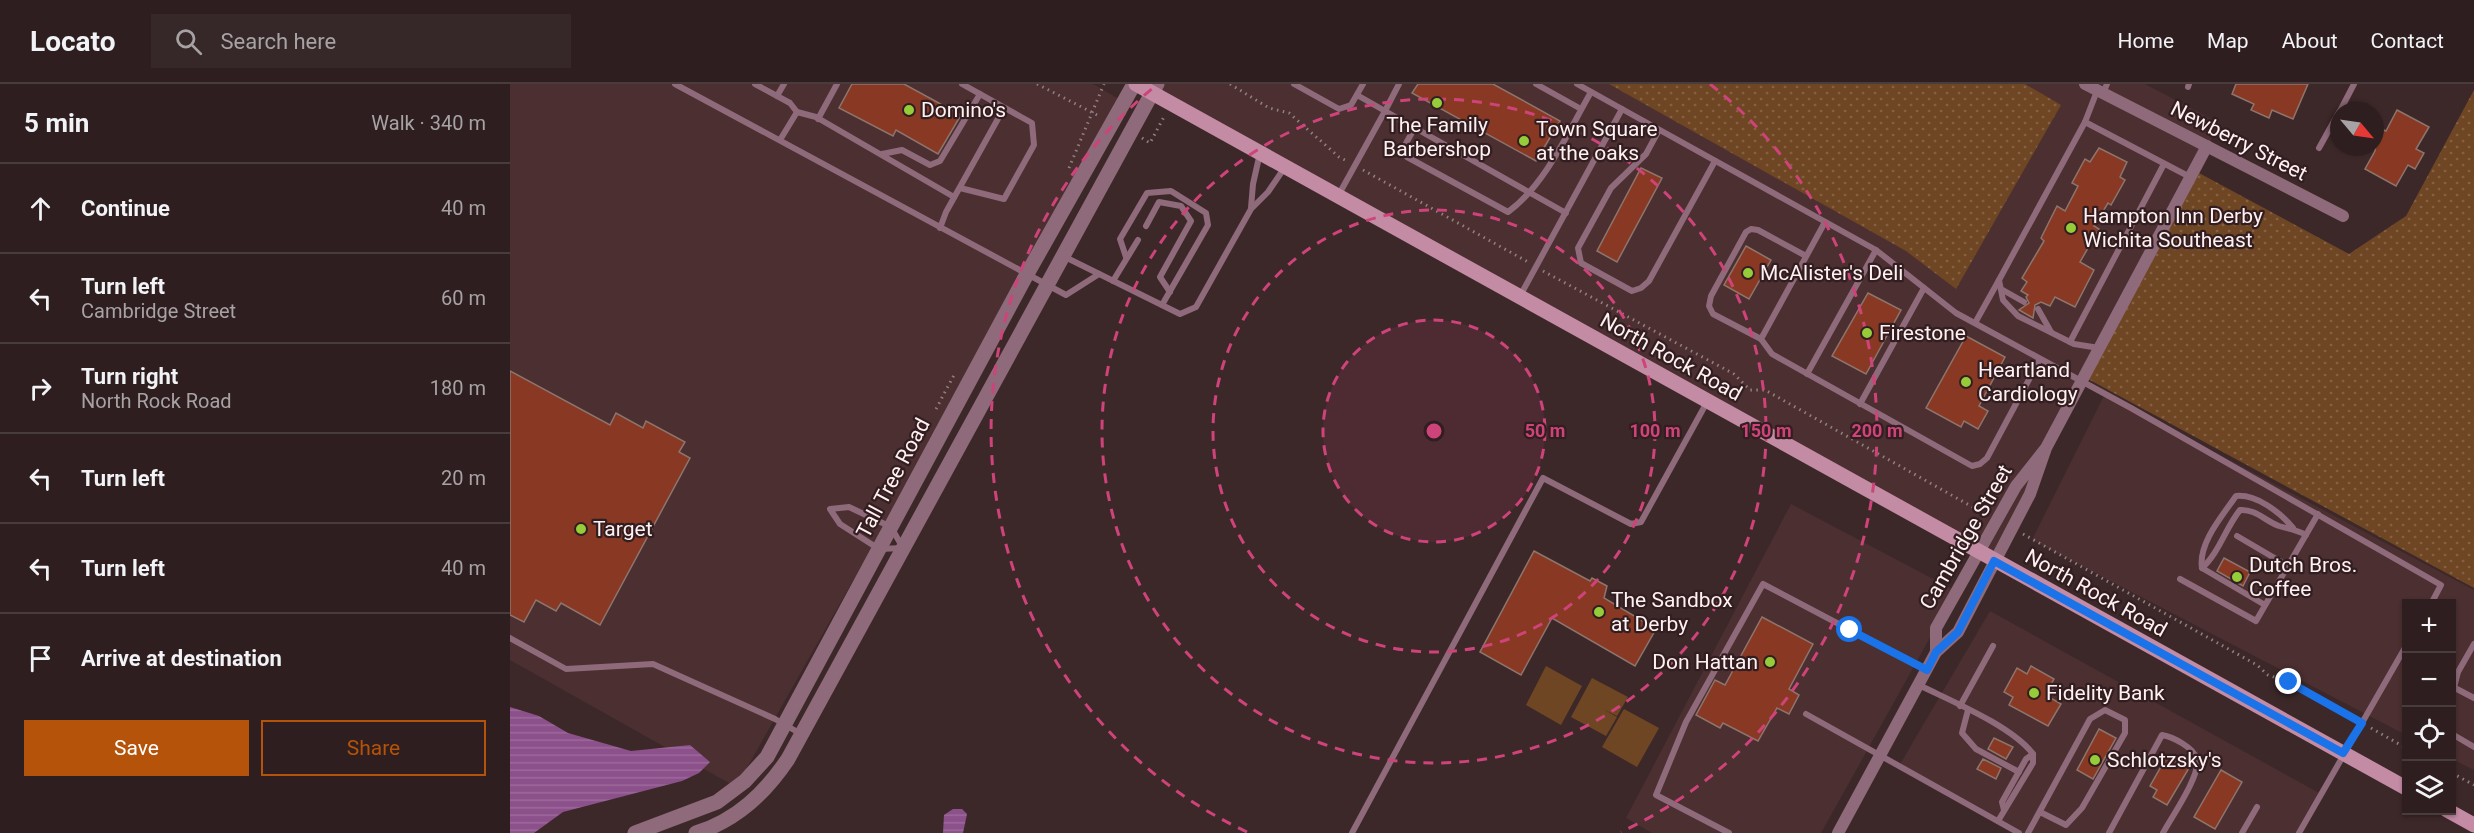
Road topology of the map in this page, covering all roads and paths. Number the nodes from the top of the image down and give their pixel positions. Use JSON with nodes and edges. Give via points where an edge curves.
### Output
{"nodes":[{"id":1,"x":675,"y":84,"type":"edge"},
{"id":2,"x":755,"y":84,"type":"edge"},
{"id":3,"x":784,"y":84,"type":"edge"},
{"id":4,"x":837,"y":84,"type":"edge"},
{"id":5,"x":962,"y":84,"type":"edge"},
{"id":6,"x":1037,"y":84,"type":"edge"},
{"id":7,"x":1104,"y":84,"type":"edge"},
{"id":8,"x":1135,"y":84,"type":"edge"},
{"id":9,"x":1230,"y":84,"type":"edge"},
{"id":10,"x":1294,"y":84,"type":"edge"},
{"id":11,"x":1363,"y":84,"type":"edge"},
{"id":12,"x":1399,"y":84,"type":"edge"},
{"id":13,"x":1536,"y":84,"type":"edge"},
{"id":14,"x":1577,"y":84,"type":"edge"},
{"id":15,"x":2354,"y":84,"type":"edge"},
{"id":16,"x":2096,"y":87,"type":"edge"},
{"id":17,"x":1155,"y":88,"type":"edge"},
{"id":18,"x":1591,"y":92,"type":"junction"},
{"id":19,"x":980,"y":94,"type":"junction"},
{"id":20,"x":1357,"y":95,"type":"junction"},
{"id":21,"x":777,"y":96,"type":"junction"},
{"id":22,"x":2344,"y":102,"type":"edge"},
{"id":23,"x":1004,"y":108,"type":"junction"},
{"id":24,"x":1581,"y":109,"type":"junction"},
{"id":25,"x":1622,"y":109,"type":"junction"},
{"id":26,"x":1385,"y":111,"type":"junction"},
{"id":27,"x":797,"y":112,"type":"junction"},
{"id":28,"x":818,"y":119,"type":"junction"},
{"id":29,"x":2085,"y":122,"type":"junction"},
{"id":30,"x":1415,"y":127,"type":"junction"},
{"id":31,"x":2330,"y":128,"type":"edge"},
{"id":32,"x":1659,"y":130,"type":"junction"},
{"id":33,"x":780,"y":140,"type":"junction"},
{"id":34,"x":2207,"y":146,"type":"junction"},
{"id":35,"x":2319,"y":148,"type":"dead end"},
{"id":36,"x":1260,"y":153,"type":"junction"},
{"id":37,"x":882,"y":154,"type":"junction"},
{"id":38,"x":1715,"y":161,"type":"junction"},
{"id":39,"x":2164,"y":164,"type":"junction"},
{"id":40,"x":1355,"y":165,"type":"junction"},
{"id":41,"x":1286,"y":167,"type":"junction"},
{"id":42,"x":2191,"y":177,"type":"junction"},
{"id":43,"x":960,"y":188,"type":"junction"},
{"id":44,"x":1528,"y":191,"type":"junction"},
{"id":45,"x":1338,"y":196,"type":"junction"},
{"id":46,"x":954,"y":197,"type":"junction"},
{"id":47,"x":1251,"y":209,"type":"junction"},
{"id":48,"x":1566,"y":213,"type":"junction"},
{"id":49,"x":2343,"y":216,"type":"dead end"},
{"id":50,"x":1825,"y":222,"type":"junction"},
{"id":51,"x":1146,"y":226,"type":"dead end"},
{"id":52,"x":940,"y":228,"type":"junction"},
{"id":53,"x":1138,"y":240,"type":"dead end"},
{"id":54,"x":1876,"y":250,"type":"junction"},
{"id":55,"x":1063,"y":256,"type":"junction"},
{"id":56,"x":1806,"y":256,"type":"junction"},
{"id":57,"x":1126,"y":257,"type":"junction"},
{"id":58,"x":1536,"y":267,"type":"junction"},
{"id":59,"x":1027,"y":274,"type":"junction"},
{"id":60,"x":1099,"y":274,"type":"junction"},
{"id":61,"x":1999,"y":280,"type":"junction"},
{"id":62,"x":1113,"y":281,"type":"junction"},
{"id":63,"x":1047,"y":285,"type":"junction"},
{"id":64,"x":1924,"y":288,"type":"junction"},
{"id":65,"x":2001,"y":289,"type":"junction"},
{"id":66,"x":1170,"y":292,"type":"junction"},
{"id":67,"x":1520,"y":296,"type":"junction"},
{"id":68,"x":2024,"y":302,"type":"dead end"},
{"id":69,"x":1162,"y":305,"type":"junction"},
{"id":70,"x":2038,"y":309,"type":"dead end"},
{"id":71,"x":1975,"y":323,"type":"junction"},
{"id":72,"x":2051,"y":332,"type":"junction"},
{"id":73,"x":1761,"y":339,"type":"junction"},
{"id":74,"x":2070,"y":342,"type":"junction"},
{"id":75,"x":2099,"y":348,"type":"junction"},
{"id":76,"x":2040,"y":359,"type":"junction"},
{"id":77,"x":1807,"y":374,"type":"junction"},
{"id":78,"x":2082,"y":382,"type":"junction"},
{"id":79,"x":1707,"y":401,"type":"junction"},
{"id":80,"x":1860,"y":404,"type":"junction"},
{"id":81,"x":2046,"y":448,"type":"junction"},
{"id":82,"x":1980,"y":511,"type":"dead end"},
{"id":83,"x":2318,"y":514,"type":"junction"},
{"id":84,"x":891,"y":527,"type":"junction"},
{"id":85,"x":2293,"y":528,"type":"junction"},
{"id":86,"x":2306,"y":535,"type":"junction"},
{"id":87,"x":2237,"y":536,"type":"dead end"},
{"id":88,"x":2032,"y":540,"type":"dead end"},
{"id":89,"x":903,"y":548,"type":"junction"},
{"id":90,"x":879,"y":549,"type":"junction"},
{"id":91,"x":1978,"y":552,"type":"junction"},
{"id":92,"x":1994,"y":561,"type":"junction"},
{"id":93,"x":2288,"y":566,"type":"junction"},
{"id":94,"x":2202,"y":568,"type":"junction"},
{"id":95,"x":2180,"y":579,"type":"dead end"},
{"id":96,"x":2433,"y":599,"type":"edge"},
{"id":97,"x":2265,"y":606,"type":"junction"},
{"id":98,"x":510,"y":639,"type":"edge"},
{"id":99,"x":2474,"y":644,"type":"edge"},
{"id":100,"x":1993,"y":646,"type":"dead end"},
{"id":101,"x":1936,"y":652,"type":"junction"},
{"id":102,"x":2402,"y":653,"type":"edge"},
{"id":103,"x":1927,"y":670,"type":"junction"},
{"id":104,"x":2456,"y":680,"type":"edge"},
{"id":105,"x":1918,"y":686,"type":"junction"},
{"id":106,"x":2456,"y":692,"type":"edge"},
{"id":107,"x":2474,"y":698,"type":"edge"},
{"id":108,"x":1960,"y":706,"type":"junction"},
{"id":109,"x":1968,"y":710,"type":"junction"},
{"id":110,"x":1806,"y":714,"type":"dead end"},
{"id":111,"x":2362,"y":723,"type":"junction"},
{"id":112,"x":783,"y":725,"type":"junction"},
{"id":113,"x":801,"y":735,"type":"junction"},
{"id":114,"x":2456,"y":737,"type":"edge"},
{"id":115,"x":2402,"y":746,"type":"edge"},
{"id":116,"x":2474,"y":747,"type":"edge"},
{"id":117,"x":2343,"y":753,"type":"junction"},
{"id":118,"x":2033,"y":754,"type":"junction"},
{"id":119,"x":1881,"y":756,"type":"junction"},
{"id":120,"x":2019,"y":772,"type":"junction"},
{"id":121,"x":2456,"y":776,"type":"edge"},
{"id":122,"x":2474,"y":785,"type":"edge"},
{"id":123,"x":2402,"y":786,"type":"edge"},
{"id":124,"x":2257,"y":807,"type":"dead end"},
{"id":125,"x":2004,"y":810,"type":"junction"},
{"id":126,"x":2040,"y":812,"type":"junction"},
{"id":127,"x":2456,"y":815,"type":"edge"},
{"id":128,"x":1998,"y":821,"type":"junction"},
{"id":129,"x":2474,"y":825,"type":"edge"},
{"id":130,"x":716,"y":829,"type":"edge"},
{"id":131,"x":2300,"y":831,"type":"edge"},
{"id":132,"x":635,"y":833,"type":"edge"},
{"id":133,"x":696,"y":833,"type":"edge"},
{"id":134,"x":1352,"y":833,"type":"edge"},
{"id":135,"x":1729,"y":833,"type":"edge"},
{"id":136,"x":1838,"y":833,"type":"edge"},
{"id":137,"x":2019,"y":833,"type":"edge"},
{"id":138,"x":2028,"y":833,"type":"edge"},
{"id":139,"x":2109,"y":833,"type":"edge"},
{"id":140,"x":2163,"y":833,"type":"edge"},
{"id":141,"x":2242,"y":833,"type":"edge"},
{"id":142,"x":2308,"y":833,"type":"edge"}],
"edges":[{"from":1,"to":33,"type":"lane"},
{"from":2,"to":21,"type":"lane"},
{"from":3,"to":21,"type":"lane"},
{"from":4,"to":28,"type":"lane"},
{"from":5,"to":19,"type":"lane"},
{"from":6,"to":7,"type":"path","via":[[1091,112]]},
{"from":8,"to":17,"type":"main road","name":"North Rock Road"},
{"from":8,"to":59,"type":"street","name":"Tall Tree Road"},
{"from":9,"to":40,"type":"path","via":[[1269,108],[1289,113],[1339,157]]},
{"from":10,"to":20,"type":"lane","via":[[1340,109],[1351,105]]},
{"from":11,"to":20,"type":"lane"},
{"from":12,"to":26,"type":"lane"},
{"from":13,"to":24,"type":"lane"},
{"from":14,"to":18,"type":"lane"},
{"from":15,"to":22,"type":"lane"},
{"from":16,"to":29,"type":"lane"},
{"from":16,"to":34,"type":"street","name":"Newberry Street"},
{"from":17,"to":36,"type":"main road","name":"North Rock Road"},
{"from":17,"to":55,"type":"street","name":"Tall Tree Road"},
{"from":18,"to":24,"type":"lane"},
{"from":18,"to":25,"type":"lane"},
{"from":19,"to":23,"type":"lane"},
{"from":19,"to":37,"type":"lane","via":[[940,161],[925,163],[902,150]]},
{"from":20,"to":26,"type":"lane"},
{"from":21,"to":27,"type":"lane"},
{"from":23,"to":43,"type":"lane"},
{"from":23,"to":43,"type":"lane","via":[[1032,123],[1034,145],[1004,199]]},
{"from":24,"to":44,"type":"lane","via":[[1550,165]]},
{"from":25,"to":32,"type":"lane"},
{"from":25,"to":48,"type":"lane"},
{"from":26,"to":30,"type":"lane"},
{"from":26,"to":40,"type":"lane"},
{"from":27,"to":28,"type":"lane"},
{"from":27,"to":33,"type":"lane"},
{"from":28,"to":37,"type":"lane"},
{"from":29,"to":39,"type":"lane"},
{"from":29,"to":61,"type":"lane"},
{"from":30,"to":44,"type":"lane"},
{"from":30,"to":44,"type":"lane","via":[[1404,147],[1407,157],[1503,212],[1515,208]]},
{"from":31,"to":35,"type":"lane"},
{"from":32,"to":38,"type":"lane"},
{"from":32,"to":38,"type":"lane","via":[[1646,154],[1611,188],[1578,248],[1581,263],[1632,291],[1641,288],[1649,281]]},
{"from":33,"to":52,"type":"lane"},
{"from":34,"to":42,"type":"street","name":"Cambridge Street"},
{"from":34,"to":49,"type":"street","name":"Newberry Street"},
{"from":36,"to":41,"type":"main road","name":"North Rock Road"},
{"from":36,"to":47,"type":"lane"},
{"from":37,"to":46,"type":"lane"},
{"from":38,"to":50,"type":"lane"},
{"from":39,"to":42,"type":"lane"},
{"from":39,"to":74,"type":"lane"},
{"from":40,"to":45,"type":"lane"},
{"from":40,"to":58,"type":"path"},
{"from":41,"to":45,"type":"main road","name":"North Rock Road"},
{"from":41,"to":47,"type":"lane"},
{"from":42,"to":75,"type":"street","name":"Cambridge Street"},
{"from":43,"to":46,"type":"lane"},
{"from":44,"to":48,"type":"lane"},
{"from":45,"to":67,"type":"main road","name":"North Rock Road"},
{"from":46,"to":52,"type":"lane"},
{"from":47,"to":69,"type":"lane","via":[[1196,307],[1180,314]]},
{"from":48,"to":58,"type":"lane"},
{"from":50,"to":54,"type":"lane"},
{"from":50,"to":56,"type":"lane"},
{"from":51,"to":66,"type":"lane","via":[[1159,202],[1181,206],[1191,221],[1160,277]]},
{"from":52,"to":59,"type":"lane"},
{"from":53,"to":57,"type":"lane"},
{"from":54,"to":64,"type":"lane"},
{"from":54,"to":77,"type":"lane"},
{"from":55,"to":60,"type":"lane"},
{"from":55,"to":63,"type":"street","name":"Tall Tree Road"},
{"from":56,"to":73,"type":"lane"},
{"from":56,"to":73,"type":"lane","via":[[1751,229],[1711,296],[1709,306],[1713,314]]},
{"from":57,"to":62,"type":"lane"},
{"from":57,"to":66,"type":"lane","via":[[1120,239],[1147,193],[1171,191],[1206,213],[1208,225]]},
{"from":58,"to":67,"type":"lane"},
{"from":58,"to":82,"type":"path","via":[[1734,374],[1750,390],[1765,390]]},
{"from":59,"to":63,"type":"lane"},
{"from":59,"to":84,"type":"street","name":"Tall Tree Road"},
{"from":60,"to":62,"type":"lane"},
{"from":60,"to":63,"type":"lane","via":[[1066,295]]},
{"from":61,"to":65,"type":"lane"},
{"from":61,"to":71,"type":"lane"},
{"from":62,"to":69,"type":"lane"},
{"from":63,"to":89,"type":"street","name":"Tall Tree Road"},
{"from":64,"to":71,"type":"lane"},
{"from":64,"to":80,"type":"lane"},
{"from":65,"to":68,"type":"lane"},
{"from":65,"to":72,"type":"lane","via":[[2003,300],[2018,316]]},
{"from":66,"to":69,"type":"lane"},
{"from":67,"to":79,"type":"main road","name":"North Rock Road"},
{"from":70,"to":72,"type":"lane"},
{"from":71,"to":76,"type":"lane"},
{"from":72,"to":74,"type":"lane"},
{"from":73,"to":77,"type":"lane","via":[[1772,354]]},
{"from":74,"to":75,"type":"lane"},
{"from":75,"to":78,"type":"street","name":"Cambridge Street"},
{"from":76,"to":78,"type":"lane"},
{"from":76,"to":80,"type":"lane","via":[[1987,458],[1980,464],[1972,466]]},
{"from":77,"to":80,"type":"lane"},
{"from":78,"to":81,"type":"street","name":"Cambridge Street"},
{"from":78,"to":83,"type":"lane"},
{"from":79,"to":91,"type":"main road","name":"North Rock Road"},
{"from":79,"to":134,"type":"lane","via":[[1641,522],[1631,524],[1543,478]]},
{"from":81,"to":91,"type":"street","name":"Cambridge Street","via":[[2016,486]]},
{"from":81,"to":92,"type":"street","name":"Cambridge Street","via":[[2030,494]]},
{"from":83,"to":86,"type":"lane"},
{"from":83,"to":96,"type":"lane","via":[[2441,585]]},
{"from":84,"to":89,"type":"lane"},
{"from":84,"to":90,"type":"street","name":"Tall Tree Road"},
{"from":84,"to":90,"type":"lane","via":[[849,507],[830,508],[840,524]]},
{"from":85,"to":86,"type":"lane"},
{"from":85,"to":94,"type":"lane","via":[[2279,526],[2249,509],[2240,510]]},
{"from":85,"to":94,"type":"lane","via":[[2282,514],[2245,495],[2236,496],[2209,538],[2200,558]]},
{"from":86,"to":93,"type":"lane"},
{"from":87,"to":93,"type":"lane"},
{"from":88,"to":111,"type":"path","via":[[2248,660],[2268,675],[2289,682]]},
{"from":89,"to":90,"type":"lane"},
{"from":89,"to":113,"type":"street","name":"Tall Tree Road"},
{"from":90,"to":112,"type":"street","name":"Tall Tree Road"},
{"from":91,"to":92,"type":"main road","name":"North Rock Road"},
{"from":91,"to":101,"type":"street","name":"Cambridge Street","via":[[1936,628]]},
{"from":92,"to":101,"type":"street","name":"Cambridge Street","via":[[1958,632]]},
{"from":92,"to":117,"type":"main road","name":"North Rock Road"},
{"from":93,"to":97,"type":"lane"},
{"from":94,"to":97,"type":"lane"},
{"from":95,"to":97,"type":"lane","via":[[2256,621]]},
{"from":98,"to":112,"type":"lane","via":[[566,669],[653,664]]},
{"from":99,"to":104,"type":"lane"},
{"from":100,"to":108,"type":"lane"},
{"from":101,"to":103,"type":"street","name":"Cambridge Street"},
{"from":102,"to":111,"type":"lane"},
{"from":103,"to":105,"type":"street","name":"Cambridge Street"},
{"from":103,"to":135,"type":"lane","via":[[1763,584],[1686,722],[1656,795]]},
{"from":105,"to":108,"type":"lane"},
{"from":105,"to":119,"type":"street","name":"Cambridge Street"},
{"from":106,"to":107,"type":"lane"},
{"from":108,"to":109,"type":"lane"},
{"from":109,"to":118,"type":"lane","via":[[2024,741]]},
{"from":109,"to":120,"type":"lane","via":[[1962,733],[1976,749]]},
{"from":110,"to":119,"type":"lane"},
{"from":111,"to":115,"type":"path"},
{"from":111,"to":117,"type":"lane"},
{"from":112,"to":113,"type":"lane"},
{"from":112,"to":132,"type":"street","name":"Tall Tree Road","via":[[767,757],[717,802]]},
{"from":113,"to":130,"type":"street","name":"Tall Tree Road","via":[[770,785]]},
{"from":114,"to":116,"type":"lane"},
{"from":117,"to":123,"type":"main road","name":"North Rock Road"},
{"from":117,"to":131,"type":"lane"},
{"from":118,"to":120,"type":"lane"},
{"from":118,"to":125,"type":"lane","via":[[2033,763]]},
{"from":119,"to":128,"type":"lane"},
{"from":119,"to":136,"type":"street","name":"Cambridge Street"},
{"from":120,"to":125,"type":"lane","via":[[2002,802]]},
{"from":121,"to":122,"type":"path"},
{"from":124,"to":141,"type":"lane"},
{"from":125,"to":128,"type":"lane"},
{"from":126,"to":126,"type":"lane","via":[[2090,718],[2105,710],[2125,720],[2125,733],[2075,817],[2066,825]]},
{"from":126,"to":138,"type":"lane"},
{"from":127,"to":129,"type":"main road"},
{"from":128,"to":137,"type":"lane"},
{"from":130,"to":133,"type":"street","name":"Tall Tree Road"},
{"from":131,"to":142,"type":"lane"},
{"from":139,"to":140,"type":"lane","via":[[2162,735],[2190,749],[2197,759],[2196,771]]}]}
